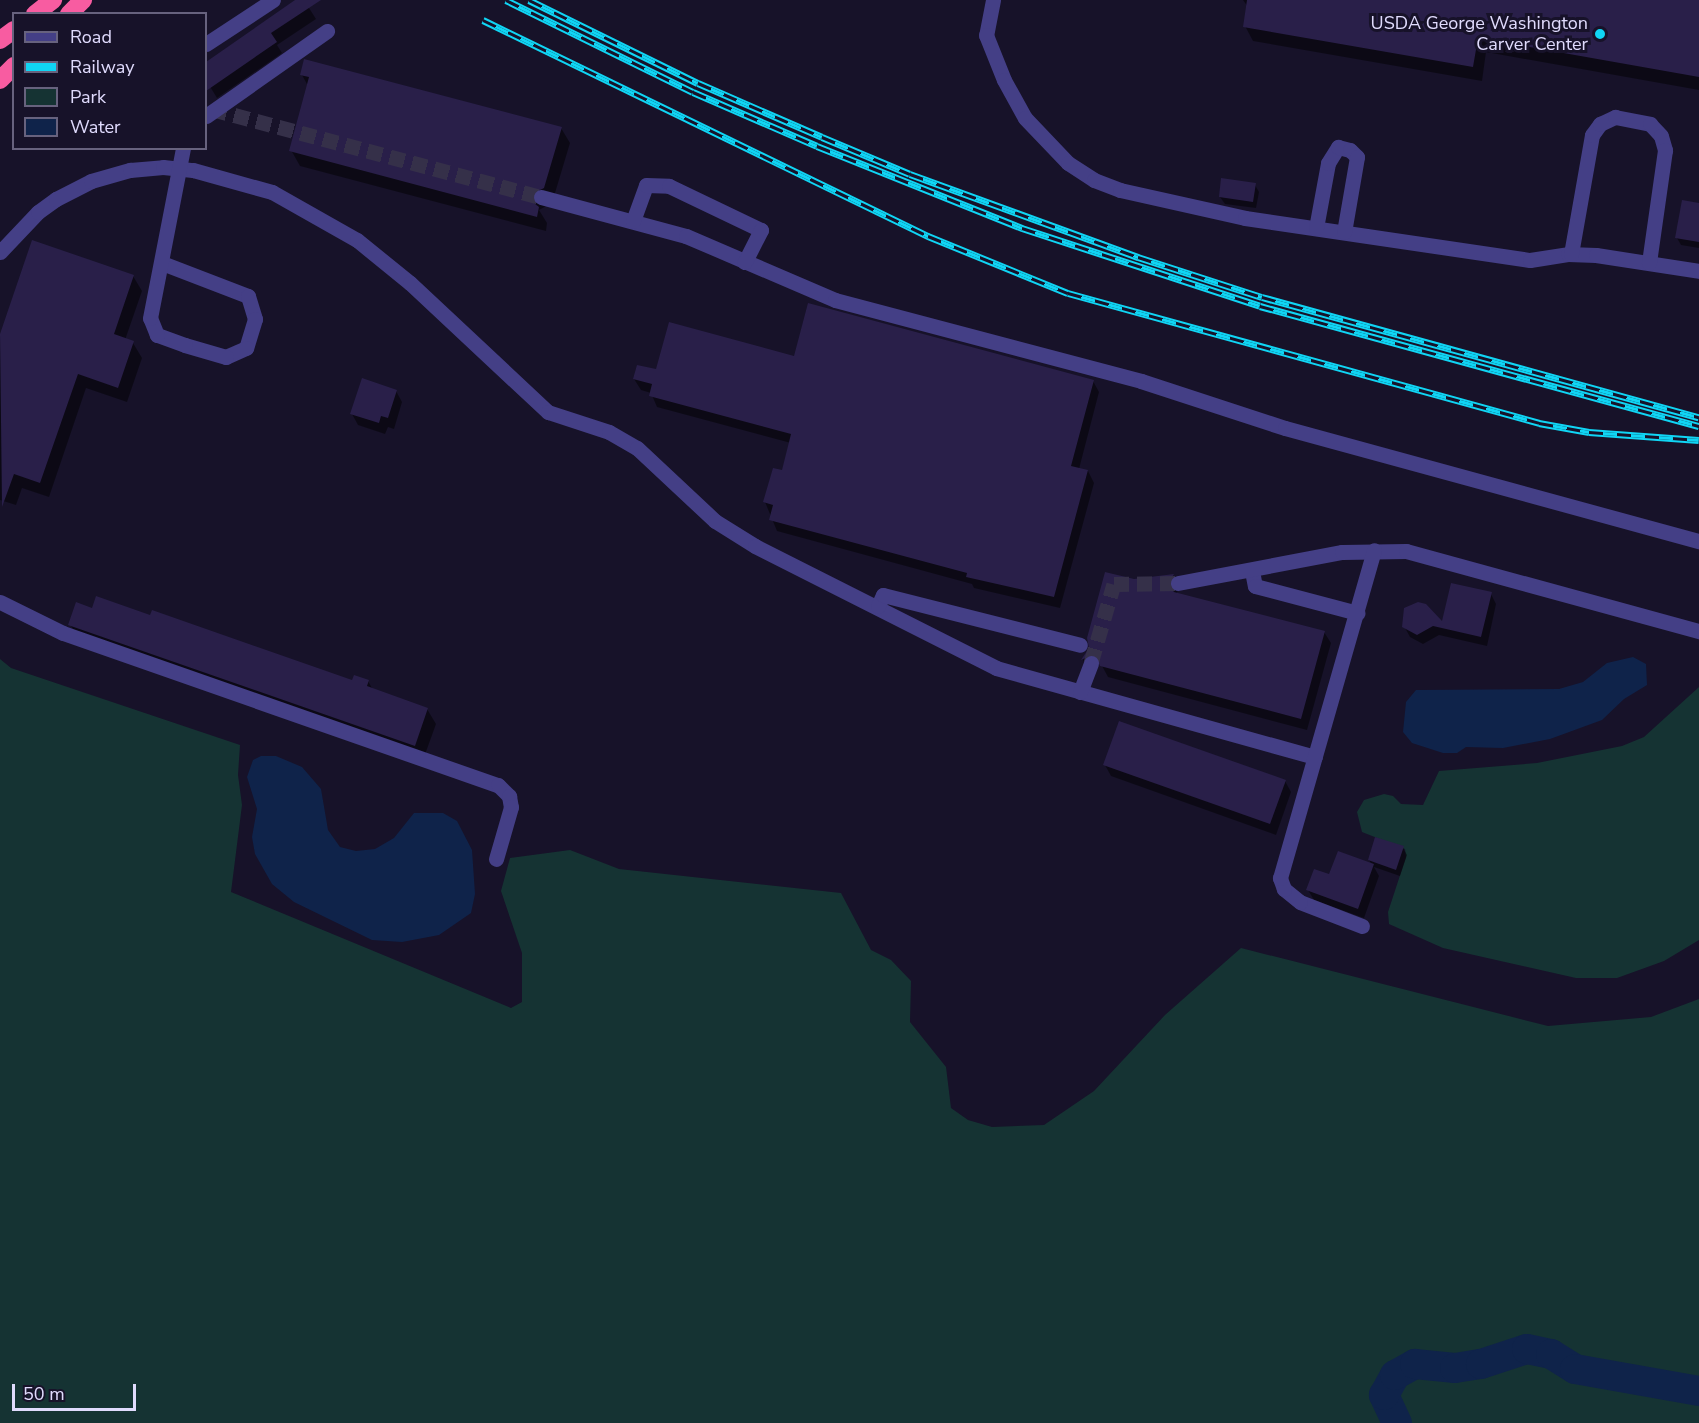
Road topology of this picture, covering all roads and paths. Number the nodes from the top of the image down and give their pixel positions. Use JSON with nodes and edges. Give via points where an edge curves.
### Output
{"nodes":[{"id":1,"x":53,"y":0,"type":"edge"},
{"id":2,"x":83,"y":0,"type":"edge"},
{"id":3,"x":273,"y":0,"type":"edge"},
{"id":4,"x":993,"y":0,"type":"edge"},
{"id":5,"x":38,"y":12,"type":"edge"},
{"id":6,"x":71,"y":12,"type":"edge"},
{"id":7,"x":327,"y":31,"type":"dead end"},
{"id":8,"x":207,"y":43,"type":"edge"},
{"id":9,"x":12,"y":68,"type":"edge"},
{"id":10,"x":0,"y":80,"type":"edge"},
{"id":11,"x":207,"y":115,"type":"edge"},
{"id":12,"x":183,"y":150,"type":"edge"},
{"id":13,"x":178,"y":169,"type":"junction"},
{"id":14,"x":541,"y":197,"type":"tunnel mouth"},
{"id":15,"x":633,"y":220,"type":"junction"},
{"id":16,"x":1316,"y":228,"type":"junction"},
{"id":17,"x":1344,"y":232,"type":"junction"},
{"id":18,"x":0,"y":252,"type":"edge"},
{"id":19,"x":1571,"y":254,"type":"junction"},
{"id":20,"x":745,"y":262,"type":"junction"},
{"id":21,"x":162,"y":263,"type":"junction"},
{"id":22,"x":1649,"y":263,"type":"junction"},
{"id":23,"x":1699,"y":271,"type":"edge"},
{"id":24,"x":1699,"y":541,"type":"edge"},
{"id":25,"x":1374,"y":550,"type":"junction"},
{"id":26,"x":1252,"y":571,"type":"junction"},
{"id":27,"x":1178,"y":583,"type":"tunnel mouth"},
{"id":28,"x":0,"y":602,"type":"edge"},
{"id":29,"x":878,"y":606,"type":"junction"},
{"id":30,"x":1357,"y":613,"type":"junction"},
{"id":31,"x":1699,"y":631,"type":"edge"},
{"id":32,"x":1080,"y":645,"type":"dead end"},
{"id":33,"x":1090,"y":663,"type":"tunnel mouth"},
{"id":34,"x":1080,"y":692,"type":"junction"},
{"id":35,"x":1315,"y":757,"type":"junction"},
{"id":36,"x":496,"y":859,"type":"dead end"},
{"id":37,"x":1362,"y":926,"type":"dead end"}],
"edges":[{"from":1,"to":5,"type":"highway"},
{"from":2,"to":6,"type":"highway"},
{"from":3,"to":8,"type":"lane"},
{"from":4,"to":16,"type":"lane","via":[[986,35],[1004,80],[1025,118],[1068,163],[1094,180],[1120,190],[1245,218]]},
{"from":7,"to":11,"type":"lane"},
{"from":9,"to":10,"type":"highway"},
{"from":12,"to":13,"type":"lane"},
{"from":13,"to":18,"type":"lane","via":[[130,170],[91,181],[38,212]]},
{"from":13,"to":21,"type":"lane"},
{"from":13,"to":29,"type":"lane","via":[[272,192],[357,240],[410,283],[548,412],[623,439],[715,521],[755,546]]},
{"from":14,"to":15,"type":"lane"},
{"from":15,"to":20,"type":"lane","via":[[686,236]]},
{"from":15,"to":20,"type":"lane","via":[[645,185],[669,186],[760,230]]},
{"from":16,"to":17,"type":"lane"},
{"from":16,"to":17,"type":"lane","via":[[1328,163],[1338,147],[1357,157]]},
{"from":17,"to":19,"type":"lane","via":[[1530,260]]},
{"from":19,"to":22,"type":"lane"},
{"from":19,"to":22,"type":"lane","via":[[1592,135],[1600,124],[1615,117],[1650,124],[1661,136],[1665,150]]},
{"from":20,"to":24,"type":"lane","via":[[834,300],[1141,381],[1285,428]]},
{"from":21,"to":21,"type":"lane","via":[[150,318],[157,334],[226,357],[246,348],[255,319],[248,296]]},
{"from":22,"to":23,"type":"lane"},
{"from":25,"to":26,"type":"lane","via":[[1342,552]]},
{"from":25,"to":30,"type":"lane"},
{"from":25,"to":31,"type":"lane","via":[[1431,556]]},
{"from":26,"to":27,"type":"lane"},
{"from":26,"to":30,"type":"lane","via":[[1255,586]]},
{"from":28,"to":36,"type":"lane","via":[[63,633],[498,785],[509,796],[511,807]]},
{"from":29,"to":32,"type":"lane","via":[[883,595]]},
{"from":29,"to":34,"type":"lane","via":[[996,668]]},
{"from":30,"to":35,"type":"lane"},
{"from":33,"to":34,"type":"lane"},
{"from":34,"to":35,"type":"lane"},
{"from":35,"to":37,"type":"lane","via":[[1280,878],[1284,889],[1300,902]]}]}
